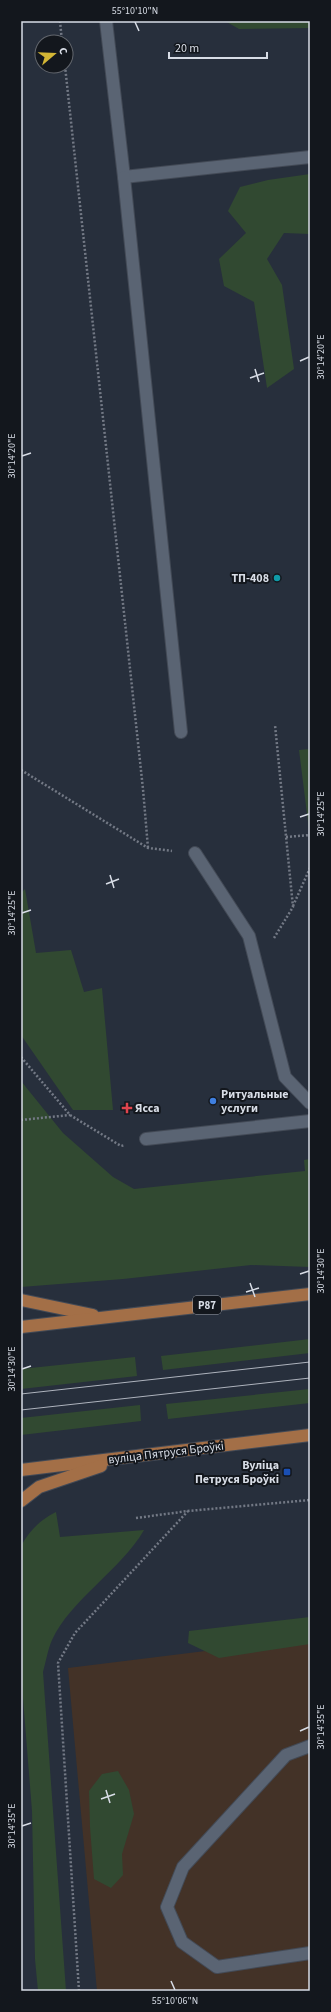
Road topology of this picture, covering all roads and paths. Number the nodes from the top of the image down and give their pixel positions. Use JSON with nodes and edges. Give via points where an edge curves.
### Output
{"nodes":[{"id":1,"x":60,"y":21,"type":"edge"},
{"id":2,"x":106,"y":21,"type":"edge"},
{"id":3,"x":61,"y":34,"type":"edge"},
{"id":4,"x":66,"y":74,"type":"edge"},
{"id":5,"x":310,"y":157,"type":"edge"},
{"id":6,"x":124,"y":177,"type":"junction"},
{"id":7,"x":275,"y":726,"type":"dead end"},
{"id":8,"x":181,"y":732,"type":"dead end"},
{"id":9,"x":21,"y":770,"type":"edge"},
{"id":10,"x":310,"y":835,"type":"edge"},
{"id":11,"x":286,"y":837,"type":"junction"},
{"id":12,"x":148,"y":848,"type":"junction"},
{"id":13,"x":195,"y":853,"type":"joint"},
{"id":14,"x":310,"y":868,"type":"edge"},
{"id":15,"x":293,"y":907,"type":"junction"},
{"id":16,"x":257,"y":966,"type":"junction"},
{"id":17,"x":21,"y":1057,"type":"edge"},
{"id":18,"x":310,"y":1103,"type":"edge"},
{"id":19,"x":70,"y":1115,"type":"junction"},
{"id":20,"x":21,"y":1120,"type":"edge"},
{"id":21,"x":310,"y":1121,"type":"edge"},
{"id":22,"x":146,"y":1139,"type":"dead end"},
{"id":23,"x":121,"y":1146,"type":"dead end"},
{"id":24,"x":310,"y":1294,"type":"edge"},
{"id":25,"x":21,"y":1300,"type":"edge"},
{"id":26,"x":104,"y":1317,"type":"junction"},
{"id":27,"x":21,"y":1327,"type":"edge"},
{"id":28,"x":310,"y":1435,"type":"edge"},
{"id":29,"x":125,"y":1458,"type":"junction"},
{"id":30,"x":21,"y":1470,"type":"edge"},
{"id":31,"x":310,"y":1500,"type":"edge"},
{"id":32,"x":21,"y":1501,"type":"edge"},
{"id":33,"x":188,"y":1511,"type":"junction"},
{"id":34,"x":136,"y":1518,"type":"dead end"},
{"id":35,"x":310,"y":1746,"type":"edge"},
{"id":36,"x":310,"y":1952,"type":"edge"},
{"id":37,"x":79,"y":1991,"type":"edge"}],
"edges":[{"from":1,"to":3,"type":"path"},
{"from":2,"to":6,"type":"lane"},
{"from":4,"to":12,"type":"path","via":[[143,781]]},
{"from":5,"to":6,"type":"lane"},
{"from":6,"to":8,"type":"lane"},
{"from":7,"to":11,"type":"path"},
{"from":9,"to":12,"type":"path"},
{"from":10,"to":11,"type":"path"},
{"from":11,"to":15,"type":"path"},
{"from":12,"to":13,"type":"path"},
{"from":13,"to":16,"type":"lane","via":[[249,936]]},
{"from":14,"to":15,"type":"path"},
{"from":15,"to":16,"type":"path"},
{"from":16,"to":18,"type":"lane","via":[[285,1077]]},
{"from":17,"to":19,"type":"path"},
{"from":19,"to":20,"type":"path"},
{"from":19,"to":23,"type":"path"},
{"from":21,"to":22,"type":"lane"},
{"from":24,"to":26,"type":"main road","number":"Р87"},
{"from":25,"to":26,"type":"main road"},
{"from":26,"to":27,"type":"main road","number":"Р87"},
{"from":28,"to":29,"type":"main road","name":"вуліца Пятруся Броўкі"},
{"from":29,"to":30,"type":"main road","name":"вуліца Пятруся Броўкі"},
{"from":29,"to":32,"type":"main road","via":[[39,1487]]},
{"from":31,"to":33,"type":"path"},
{"from":33,"to":34,"type":"path"},
{"from":33,"to":37,"type":"path","via":[[75,1633],[58,1663]]},
{"from":35,"to":36,"type":"lane","via":[[286,1755],[183,1867],[167,1907],[182,1942],[217,1967]]}]}
